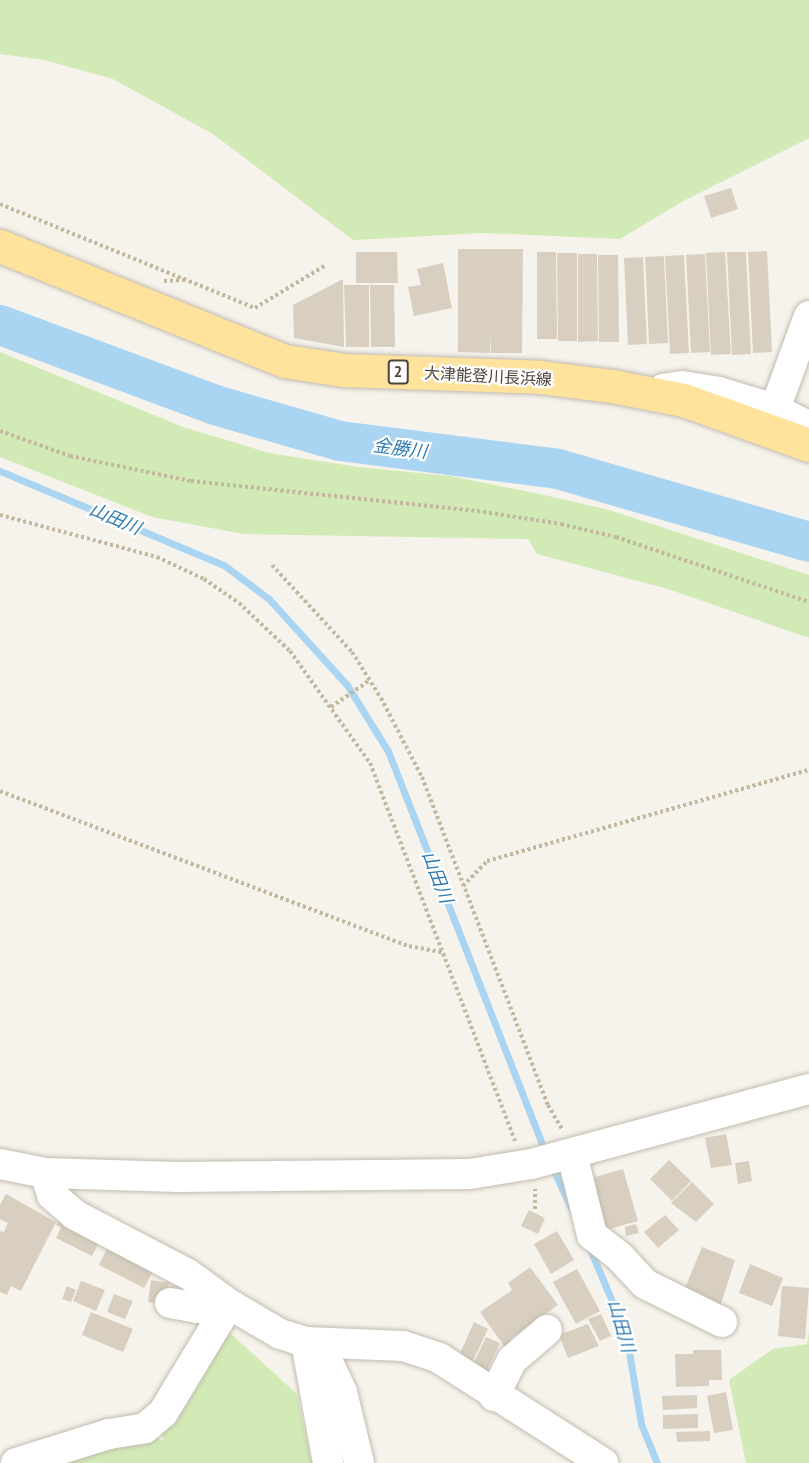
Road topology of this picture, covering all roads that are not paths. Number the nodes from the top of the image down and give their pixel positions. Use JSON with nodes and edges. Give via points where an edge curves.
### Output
{"nodes":[{"id":1,"x":0,"y":246,"type":"edge"},
{"id":2,"x":809,"y":316,"type":"edge"},
{"id":3,"x":645,"y":392,"type":"junction"},
{"id":4,"x":775,"y":410,"type":"junction"},
{"id":5,"x":809,"y":426,"type":"edge"},
{"id":6,"x":809,"y":445,"type":"edge"},
{"id":7,"x":809,"y":1089,"type":"edge"},
{"id":8,"x":568,"y":1155,"type":"junction"},
{"id":9,"x":0,"y":1164,"type":"edge"},
{"id":10,"x":45,"y":1173,"type":"junction"},
{"id":11,"x":222,"y":1299,"type":"junction"},
{"id":12,"x":170,"y":1303,"type":"dead end"},
{"id":13,"x":722,"y":1322,"type":"dead end"},
{"id":14,"x":547,"y":1330,"type":"dead end"},
{"id":15,"x":306,"y":1342,"type":"junction"},
{"id":16,"x":494,"y":1396,"type":"junction"},
{"id":17,"x":16,"y":1463,"type":"edge"},
{"id":18,"x":328,"y":1463,"type":"edge"},
{"id":19,"x":359,"y":1463,"type":"edge"},
{"id":20,"x":603,"y":1463,"type":"edge"}],
"edges":[{"from":1,"to":3,"type":"main road","name":"大津能登川長浜線","number":"2","via":[[285,361],[344,370],[540,377]]},
{"from":2,"to":4,"type":"street"},
{"from":3,"to":4,"type":"street","via":[[682,386],[719,392]]},
{"from":3,"to":6,"type":"main road","name":"大津能登川長浜線","number":"2","via":[[684,400]]},
{"from":4,"to":5,"type":"street"},
{"from":7,"to":8,"type":"street"},
{"from":8,"to":10,"type":"street","via":[[470,1174],[178,1177]]},
{"from":8,"to":13,"type":"street","via":[[592,1235],[645,1284]]},
{"from":9,"to":10,"type":"street"},
{"from":10,"to":11,"type":"street","via":[[52,1195],[75,1215],[188,1274]]},
{"from":11,"to":12,"type":"street","via":[[198,1308]]},
{"from":11,"to":15,"type":"street","via":[[280,1334]]},
{"from":11,"to":17,"type":"street","via":[[163,1413],[145,1428],[108,1434]]},
{"from":14,"to":16,"type":"street","via":[[512,1360]]},
{"from":15,"to":16,"type":"street","via":[[404,1346],[439,1358]]},
{"from":15,"to":18,"type":"street"},
{"from":15,"to":19,"type":"street","via":[[328,1362],[342,1392]]},
{"from":16,"to":20,"type":"street"}]}
